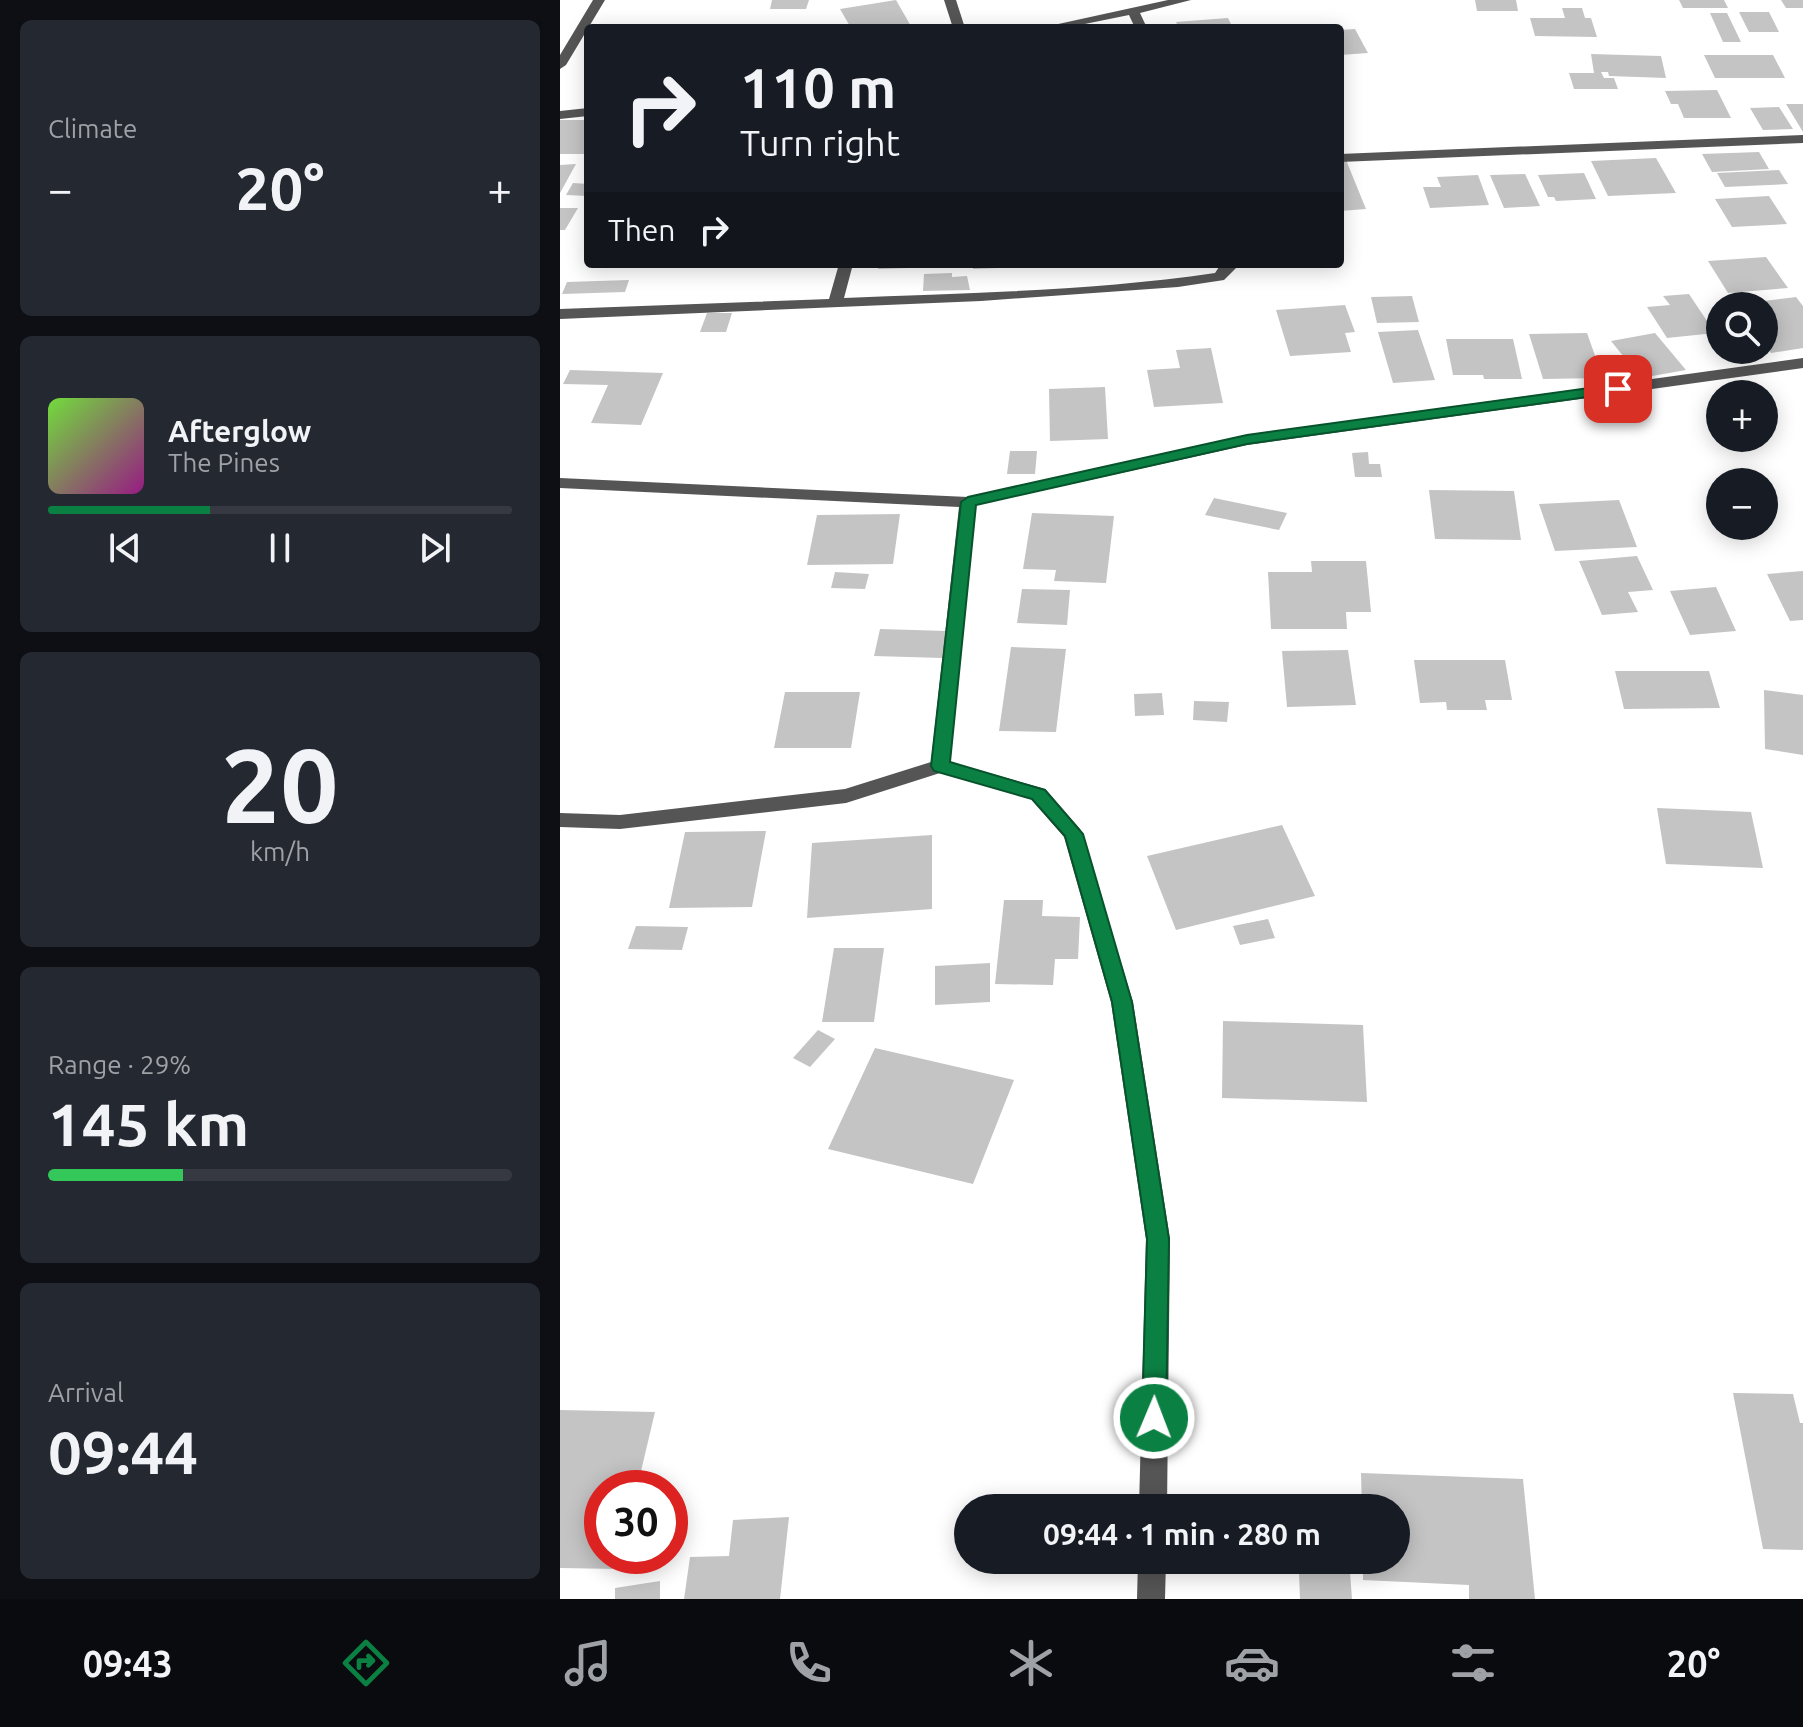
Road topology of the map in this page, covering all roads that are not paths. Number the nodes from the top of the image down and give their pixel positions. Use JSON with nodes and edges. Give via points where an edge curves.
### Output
{"nodes":[{"id":1,"x":599,"y":0,"type":"edge"},
{"id":2,"x":950,"y":0,"type":"edge"},
{"id":3,"x":1185,"y":0,"type":"edge"},
{"id":4,"x":1133,"y":11,"type":"junction"},
{"id":5,"x":585,"y":24,"type":"edge"},
{"id":6,"x":958,"y":24,"type":"edge"},
{"id":7,"x":1066,"y":24,"type":"edge"},
{"id":8,"x":1139,"y":24,"type":"edge"},
{"id":9,"x":584,"y":25,"type":"edge"},
{"id":10,"x":560,"y":65,"type":"edge"},
{"id":11,"x":584,"y":112,"type":"edge"},
{"id":12,"x":560,"y":115,"type":"edge"},
{"id":13,"x":1803,"y":139,"type":"edge"},
{"id":14,"x":1344,"y":158,"type":"edge"},
{"id":15,"x":845,"y":268,"type":"edge"},
{"id":16,"x":1229,"y":268,"type":"edge"},
{"id":17,"x":836,"y":300,"type":"junction"},
{"id":18,"x":560,"y":314,"type":"edge"},
{"id":19,"x":1803,"y":363,"type":"edge"},
{"id":20,"x":560,"y":483,"type":"edge"},
{"id":21,"x":968,"y":502,"type":"junction"},
{"id":22,"x":940,"y":766,"type":"junction"},
{"id":23,"x":560,"y":820,"type":"edge"},
{"id":24,"x":1153,"y":1494,"type":"edge"},
{"id":25,"x":1152,"y":1574,"type":"edge"},
{"id":26,"x":1151,"y":1599,"type":"edge"}],
"edges":[{"from":1,"to":5,"type":"street"},
{"from":2,"to":6,"type":"street"},
{"from":3,"to":4,"type":"street"},
{"from":4,"to":7,"type":"street"},
{"from":4,"to":8,"type":"street"},
{"from":9,"to":10,"type":"street"},
{"from":11,"to":12,"type":"street"},
{"from":13,"to":14,"type":"street"},
{"from":15,"to":17,"type":"street"},
{"from":16,"to":17,"type":"street","via":[[1219,277],[1178,283],[981,297]]},
{"from":17,"to":18,"type":"street"},
{"from":19,"to":21,"type":"street","via":[[1247,440]]},
{"from":20,"to":21,"type":"street"},
{"from":21,"to":22,"type":"street"},
{"from":22,"to":23,"type":"street","via":[[846,796],[620,822]]},
{"from":22,"to":24,"type":"street","via":[[1038,794],[1073,834],[1087,879],[1122,1002],[1158,1239]]},
{"from":25,"to":26,"type":"street"}]}
